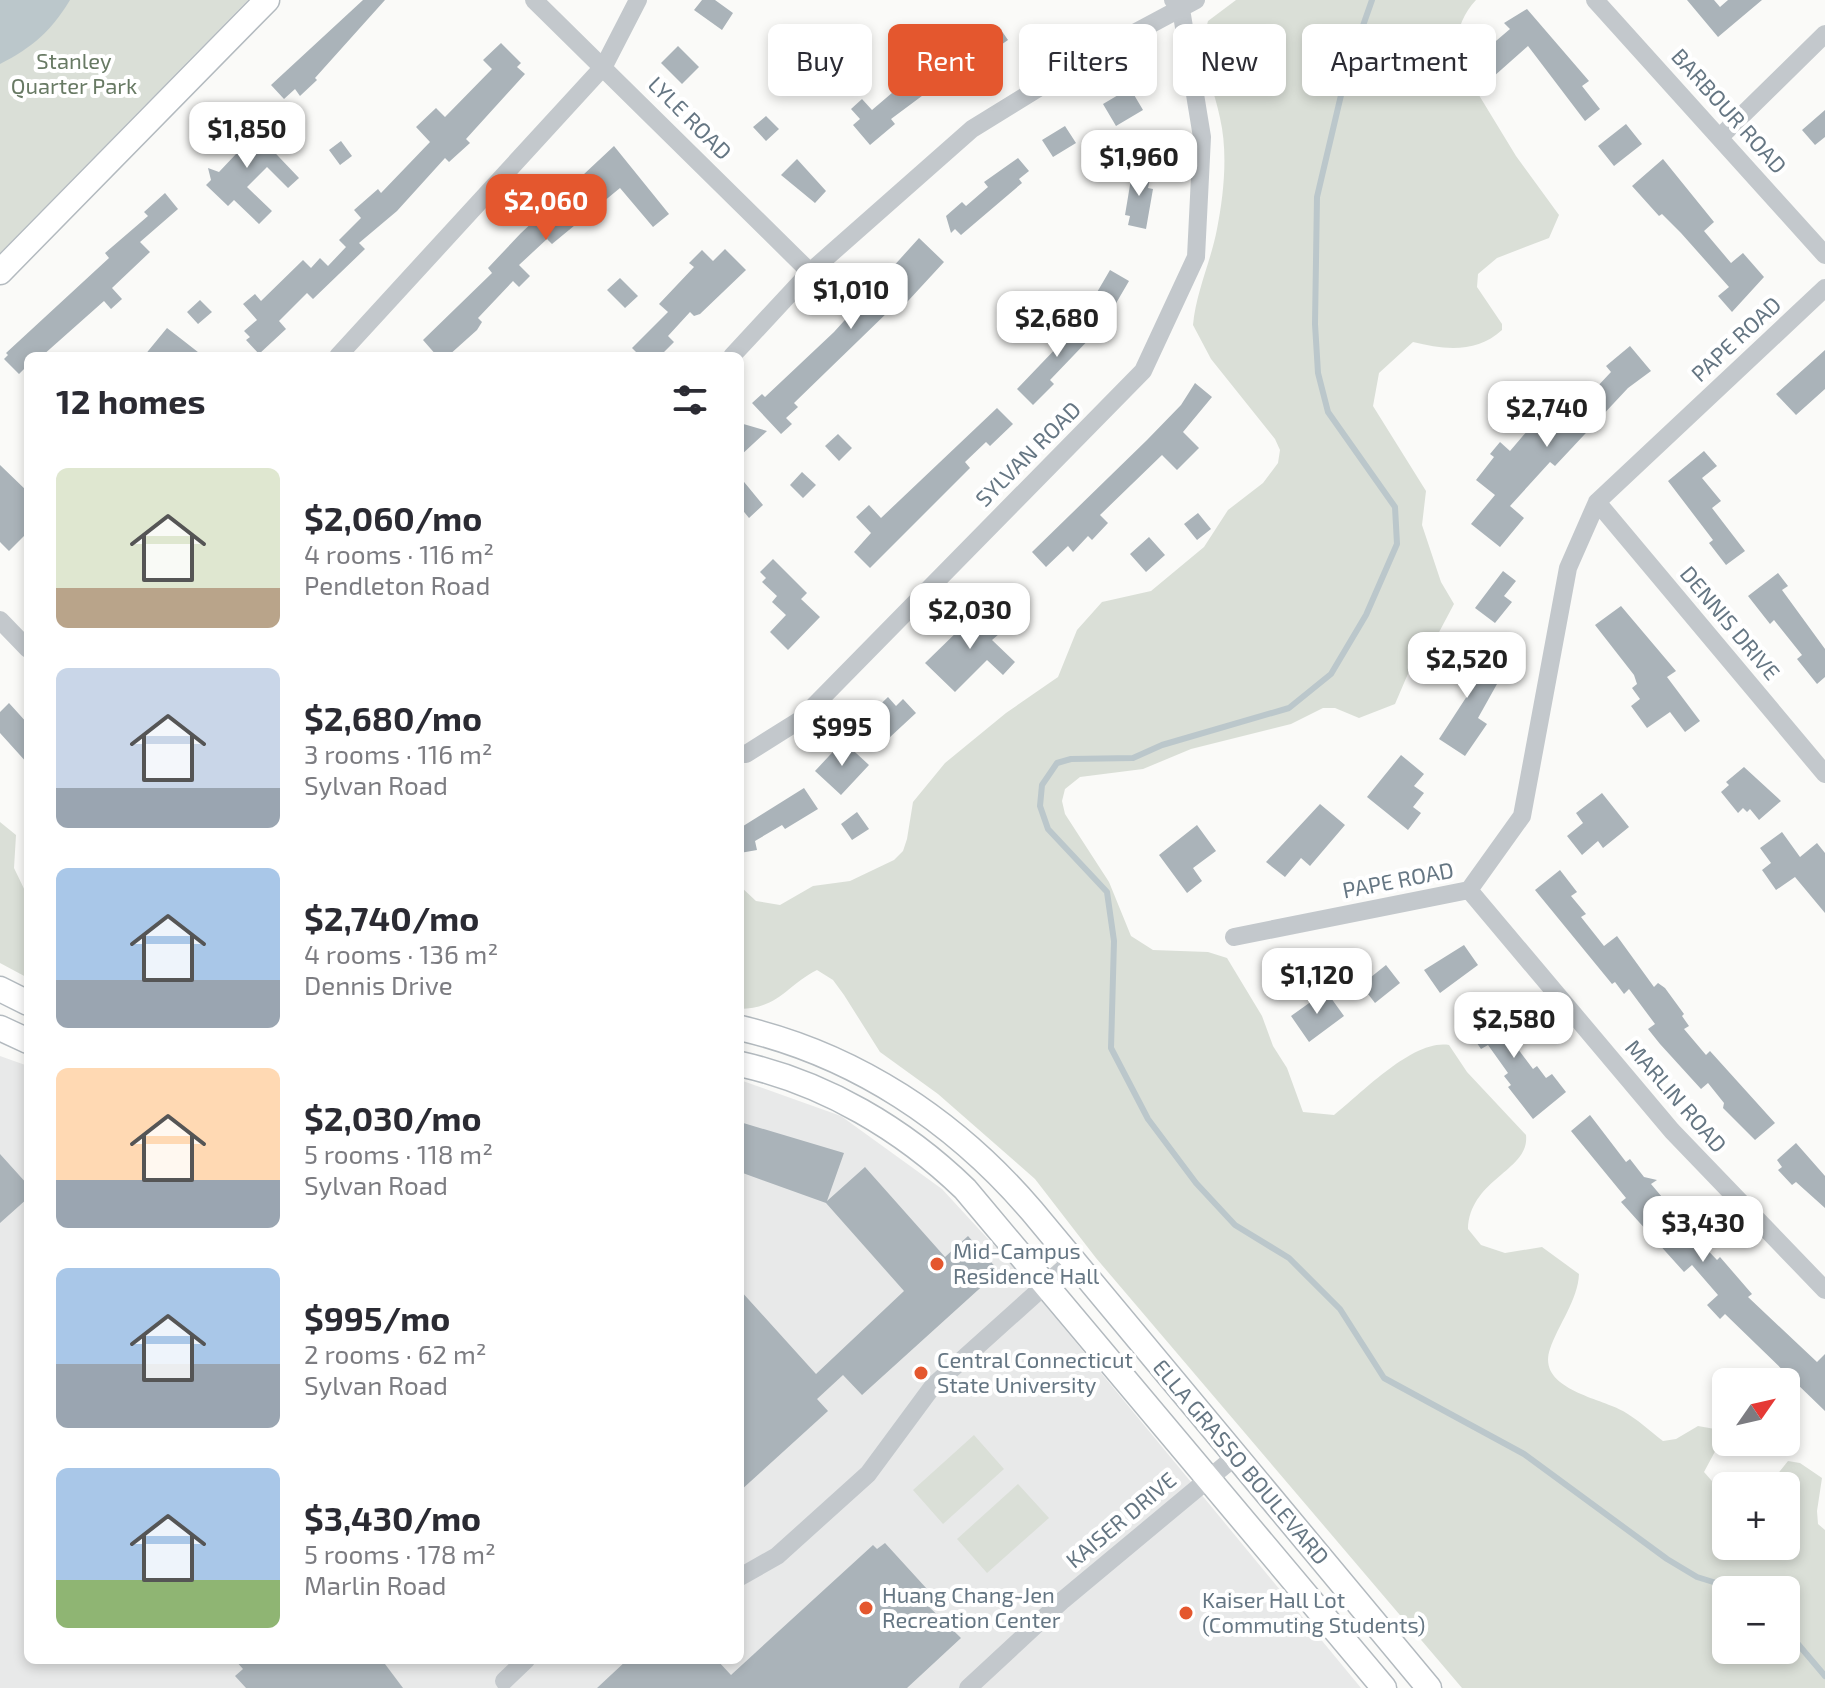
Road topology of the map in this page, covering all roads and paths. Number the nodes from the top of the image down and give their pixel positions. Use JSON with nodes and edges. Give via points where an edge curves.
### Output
{"nodes":[{"id":1,"x":267,"y":0,"type":"edge"},
{"id":2,"x":534,"y":0,"type":"edge"},
{"id":3,"x":638,"y":0,"type":"edge"},
{"id":4,"x":1595,"y":0,"type":"edge"},
{"id":5,"x":1183,"y":3,"type":"edge"},
{"id":6,"x":1825,"y":34,"type":"edge"},
{"id":7,"x":604,"y":66,"type":"junction"},
{"id":8,"x":1721,"y":136,"type":"junction"},
{"id":9,"x":1825,"y":255,"type":"edge"},
{"id":10,"x":0,"y":272,"type":"edge"},
{"id":11,"x":810,"y":272,"type":"junction"},
{"id":12,"x":1825,"y":288,"type":"edge"},
{"id":13,"x":342,"y":352,"type":"edge"},
{"id":14,"x":736,"y":352,"type":"edge"},
{"id":15,"x":1597,"y":502,"type":"junction"},
{"id":16,"x":0,"y":620,"type":"edge"},
{"id":17,"x":24,"y":645,"type":"edge"},
{"id":18,"x":744,"y":754,"type":"edge"},
{"id":19,"x":1825,"y":774,"type":"edge"},
{"id":20,"x":1469,"y":890,"type":"junction"},
{"id":21,"x":1234,"y":937,"type":"dead end"},
{"id":22,"x":0,"y":989,"type":"edge"},
{"id":23,"x":24,"y":1001,"type":"edge"},
{"id":24,"x":0,"y":1028,"type":"edge"},
{"id":25,"x":744,"y":1029,"type":"edge"},
{"id":26,"x":24,"y":1039,"type":"edge"},
{"id":27,"x":744,"y":1065,"type":"edge"},
{"id":28,"x":1073,"y":1260,"type":"junction"},
{"id":29,"x":1047,"y":1283,"type":"junction"},
{"id":30,"x":1825,"y":1290,"type":"edge"},
{"id":31,"x":1236,"y":1456,"type":"junction"},
{"id":32,"x":1209,"y":1478,"type":"junction"},
{"id":33,"x":744,"y":1575,"type":"edge"},
{"id":34,"x":522,"y":1664,"type":"edge"},
{"id":35,"x":504,"y":1681,"type":"dead end"},
{"id":36,"x":968,"y":1688,"type":"edge"},
{"id":37,"x":1384,"y":1688,"type":"edge"},
{"id":38,"x":1429,"y":1688,"type":"edge"}],
"edges":[{"from":1,"to":10,"type":"main road"},
{"from":2,"to":7,"type":"street","name":"LYLE ROAD"},
{"from":3,"to":7,"type":"street"},
{"from":4,"to":8,"type":"street","name":"BARBOUR ROAD"},
{"from":5,"to":11,"type":"street","via":[[972,129]]},
{"from":5,"to":18,"type":"street","name":"SYLVAN ROAD","via":[[1202,137],[1196,257],[1143,371],[800,720]]},
{"from":6,"to":8,"type":"street"},
{"from":7,"to":11,"type":"street","name":"LYLE ROAD"},
{"from":7,"to":13,"type":"street"},
{"from":8,"to":9,"type":"street","name":"BARBOUR ROAD"},
{"from":11,"to":14,"type":"street"},
{"from":12,"to":15,"type":"street","name":"PAPE ROAD"},
{"from":15,"to":19,"type":"street","name":"DENNIS DRIVE"},
{"from":15,"to":20,"type":"street","name":"PAPE ROAD","via":[[1568,568],[1522,816]]},
{"from":16,"to":17,"type":"street"},
{"from":20,"to":21,"type":"street","name":"PAPE ROAD"},
{"from":20,"to":30,"type":"street","name":"MARLIN ROAD","via":[[1672,1131]]},
{"from":22,"to":23,"type":"main road"},
{"from":24,"to":26,"type":"main road"},
{"from":25,"to":28,"type":"main road","name":"ELLA GRASSO BOULEVARD","via":[[831,1058],[920,1108],[990,1166]]},
{"from":27,"to":29,"type":"main road","name":"ELLA GRASSO BOULEVARD","via":[[832,1096],[918,1148],[965,1189]]},
{"from":28,"to":29,"type":"street"},
{"from":28,"to":31,"type":"main road","name":"ELLA GRASSO BOULEVARD"},
{"from":29,"to":32,"type":"main road","name":"ELLA GRASSO BOULEVARD"},
{"from":29,"to":33,"type":"street","via":[[933,1386],[874,1468],[777,1556]]},
{"from":31,"to":32,"type":"street","name":"KAISER DRIVE"},
{"from":31,"to":38,"type":"main road","name":"ELLA GRASSO BOULEVARD"},
{"from":32,"to":36,"type":"street","name":"KAISER DRIVE"},
{"from":32,"to":37,"type":"main road","name":"ELLA GRASSO BOULEVARD"},
{"from":34,"to":35,"type":"street"}]}
